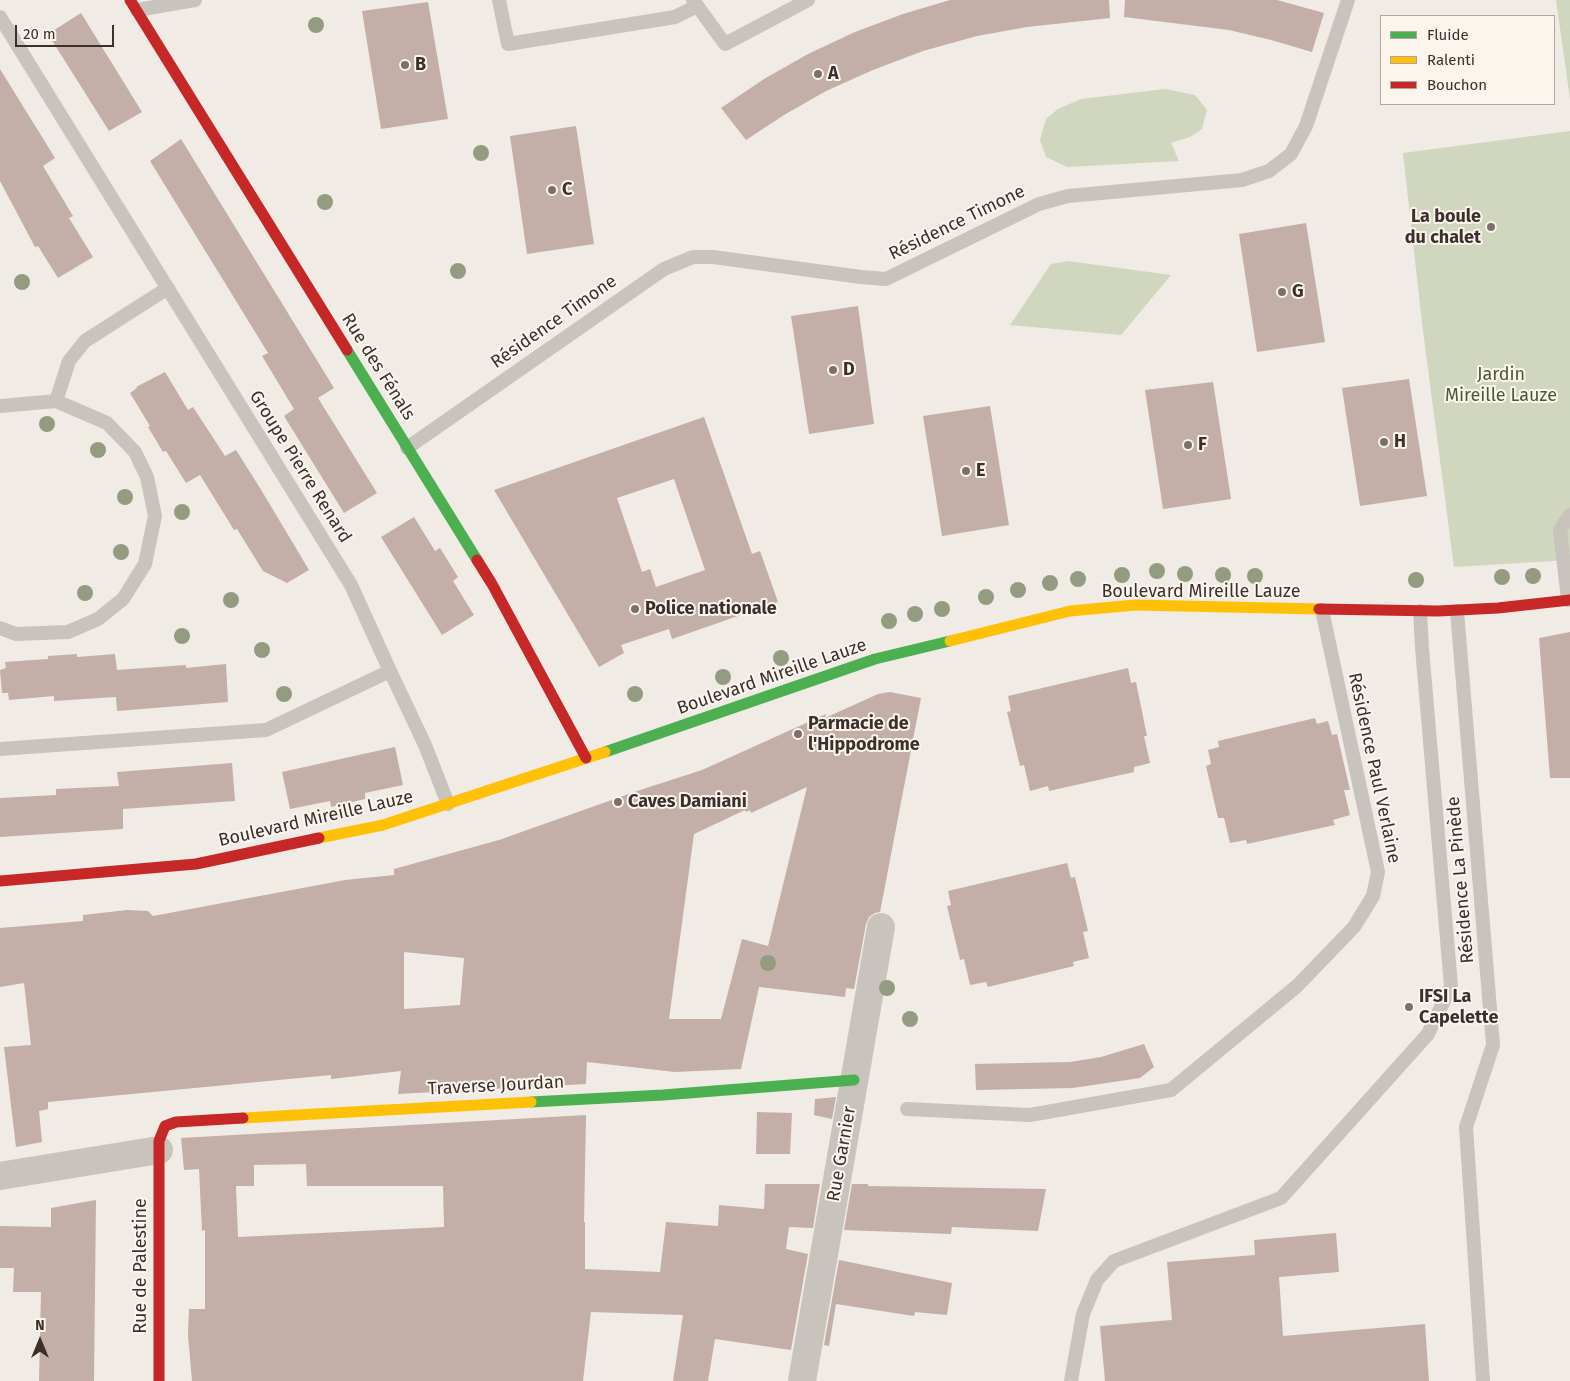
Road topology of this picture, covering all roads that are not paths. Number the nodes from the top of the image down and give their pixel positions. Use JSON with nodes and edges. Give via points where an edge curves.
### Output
{"nodes":[{"id":1,"x":195,"y":0,"type":"edge"},
{"id":2,"x":499,"y":0,"type":"edge"},
{"id":3,"x":808,"y":0,"type":"edge"},
{"id":4,"x":1348,"y":0,"type":"edge"},
{"id":5,"x":695,"y":3,"type":"edge"},
{"id":6,"x":134,"y":5,"type":"edge"},
{"id":7,"x":0,"y":17,"type":"edge"},
{"id":8,"x":168,"y":288,"type":"junction"},
{"id":9,"x":56,"y":402,"type":"junction"},
{"id":10,"x":1,"y":405,"type":"edge"},
{"id":11,"x":407,"y":448,"type":"junction"},
{"id":12,"x":1570,"y":515,"type":"edge"},
{"id":13,"x":1569,"y":600,"type":"edge"},
{"id":14,"x":1322,"y":610,"type":"junction"},
{"id":15,"x":1457,"y":611,"type":"junction"},
{"id":16,"x":1420,"y":612,"type":"junction"},
{"id":17,"x":0,"y":628,"type":"edge"},
{"id":18,"x":390,"y":671,"type":"junction"},
{"id":19,"x":0,"y":750,"type":"edge"},
{"id":20,"x":586,"y":758,"type":"junction"},
{"id":21,"x":448,"y":804,"type":"junction"},
{"id":22,"x":0,"y":881,"type":"edge"},
{"id":23,"x":881,"y":927,"type":"dead end"},
{"id":24,"x":854,"y":1080,"type":"junction"},
{"id":25,"x":906,"y":1109,"type":"dead end"},
{"id":26,"x":159,"y":1150,"type":"junction"},
{"id":27,"x":0,"y":1176,"type":"edge"},
{"id":28,"x":159,"y":1381,"type":"edge"},
{"id":29,"x":802,"y":1381,"type":"edge"},
{"id":30,"x":1071,"y":1381,"type":"edge"},
{"id":31,"x":1482,"y":1381,"type":"edge"}],
"edges":[{"from":1,"to":6,"type":"lane"},
{"from":2,"to":5,"type":"lane","via":[[508,44],[675,17]]},
{"from":3,"to":5,"type":"lane","via":[[725,44]]},
{"from":4,"to":11,"type":"lane","name":"Résidence Timone","via":[[1306,126],[1291,154],[1269,171],[1242,180],[1068,196],[1039,204],[886,279],[693,257],[664,269]]},
{"from":6,"to":11,"type":"street","name":"Rue des Fénals"},
{"from":7,"to":8,"type":"lane","name":"Groupe Pierre Renard"},
{"from":8,"to":9,"type":"lane","via":[[85,341],[69,361]]},
{"from":8,"to":18,"type":"lane","name":"Groupe Pierre Renard","via":[[350,585]]},
{"from":9,"to":10,"type":"lane"},
{"from":9,"to":17,"type":"lane","via":[[106,423],[135,452],[147,477],[155,516],[145,564],[123,599],[98,619],[68,632],[16,634]]},
{"from":11,"to":20,"type":"street","name":"Rue des Fénals","via":[[492,584]]},
{"from":12,"to":13,"type":"lane","via":[[1560,530]]},
{"from":13,"to":15,"type":"street","name":"Boulevard Mireille Lauze"},
{"from":14,"to":16,"type":"street","name":"Boulevard Mireille Lauze"},
{"from":14,"to":20,"type":"street","name":"Boulevard Mireille Lauze","via":[[1135,605],[1070,611],[875,659]]},
{"from":14,"to":25,"type":"lane","name":"Résidence Paul Verlaine","via":[[1378,872],[1373,896],[1354,927],[1297,986],[1170,1090],[1030,1115]]},
{"from":15,"to":16,"type":"street","name":"Boulevard Mireille Lauze"},
{"from":15,"to":31,"type":"lane","name":"Résidence La Pinède","via":[[1493,1045],[1466,1127]]},
{"from":16,"to":30,"type":"lane","via":[[1451,986],[1428,1034],[1281,1198],[1114,1261],[1097,1280],[1083,1314]]},
{"from":18,"to":19,"type":"lane","via":[[266,730]]},
{"from":18,"to":21,"type":"lane","name":"Groupe Pierre Renard","via":[[425,745]]},
{"from":20,"to":21,"type":"street","name":"Boulevard Mireille Lauze"},
{"from":21,"to":22,"type":"street","name":"Boulevard Mireille Lauze","via":[[383,825],[196,864]]},
{"from":23,"to":24,"type":"street","name":"Rue Garnier"},
{"from":24,"to":26,"type":"street","name":"Traverse Jourdan","via":[[653,1095],[176,1122],[166,1126],[159,1141]]},
{"from":24,"to":29,"type":"street","name":"Rue Garnier"},
{"from":26,"to":27,"type":"street"},
{"from":26,"to":28,"type":"street","name":"Rue de Palestine"}]}
